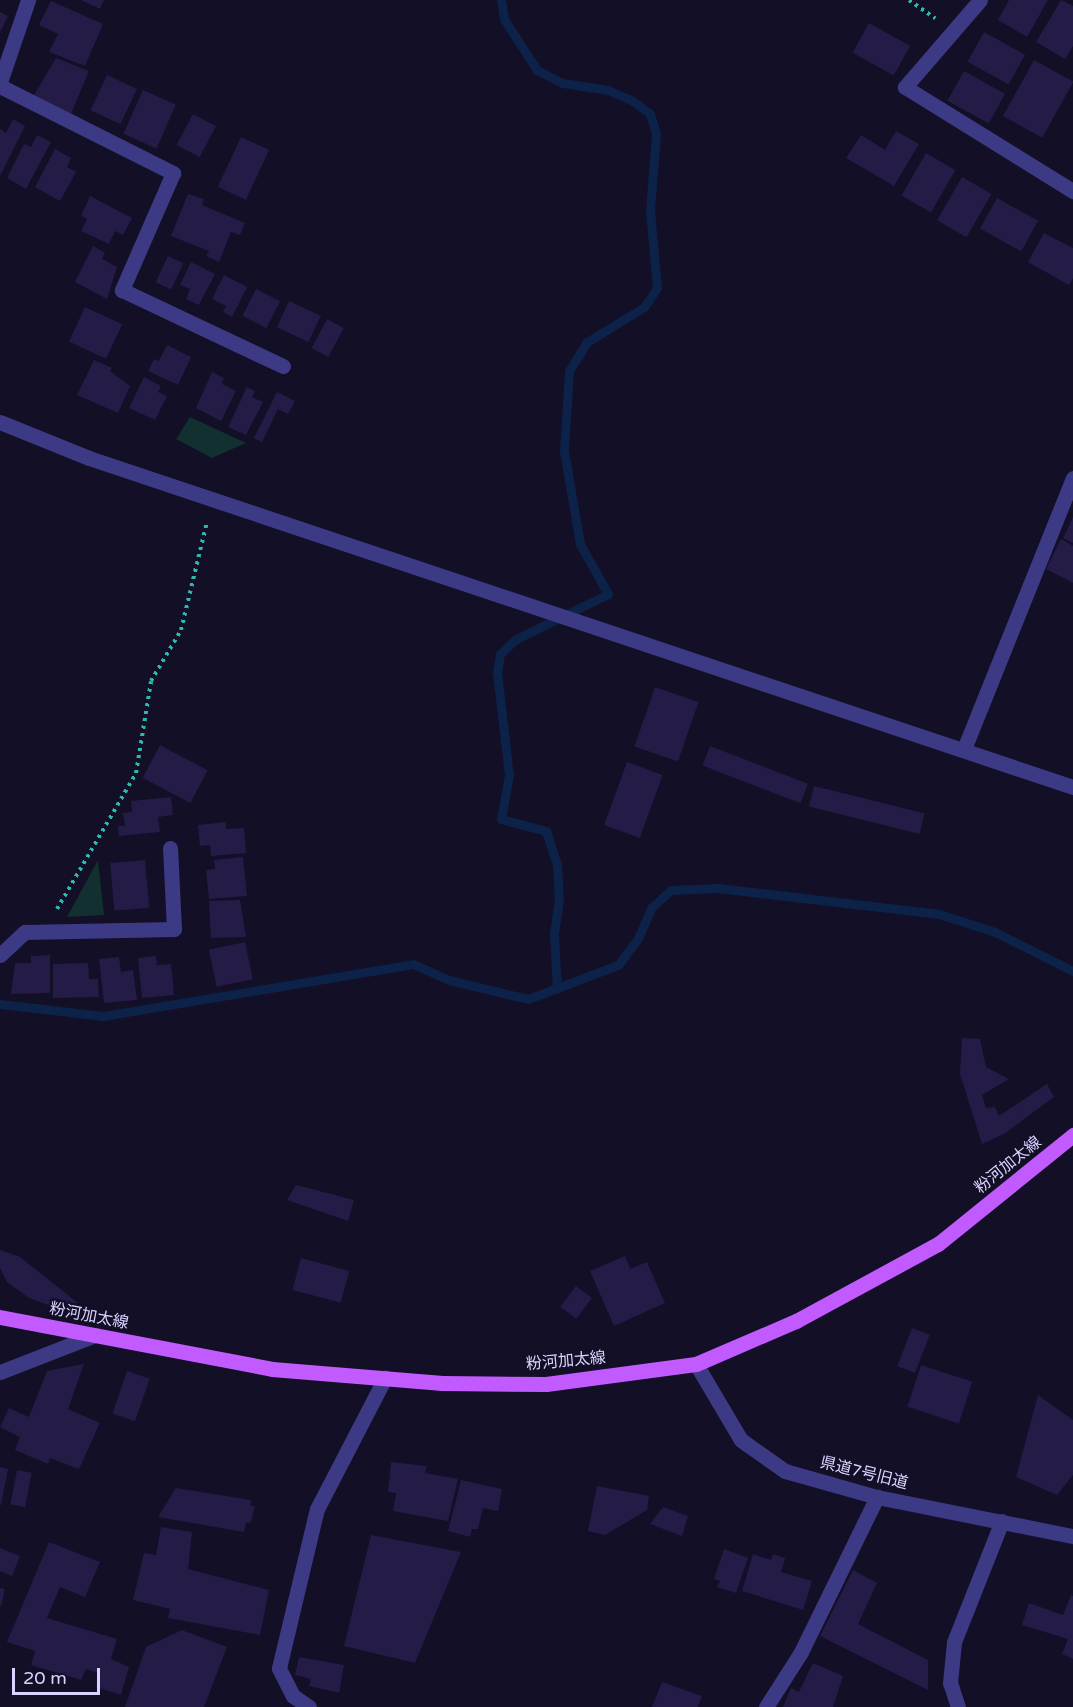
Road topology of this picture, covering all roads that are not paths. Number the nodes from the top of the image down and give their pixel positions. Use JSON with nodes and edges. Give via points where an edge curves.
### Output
{"nodes":[{"id":1,"x":28,"y":0,"type":"edge"},
{"id":2,"x":980,"y":0,"type":"edge"},
{"id":3,"x":0,"y":84,"type":"edge"},
{"id":4,"x":1073,"y":190,"type":"edge"},
{"id":5,"x":283,"y":366,"type":"dead end"},
{"id":6,"x":0,"y":422,"type":"edge"},
{"id":7,"x":1073,"y":478,"type":"edge"},
{"id":8,"x":964,"y":749,"type":"junction"},
{"id":9,"x":1073,"y":787,"type":"edge"},
{"id":10,"x":170,"y":848,"type":"dead end"},
{"id":11,"x":0,"y":955,"type":"edge"},
{"id":12,"x":1073,"y":1135,"type":"edge"},
{"id":13,"x":0,"y":1317,"type":"edge"},
{"id":14,"x":95,"y":1335,"type":"junction"},
{"id":15,"x":696,"y":1364,"type":"junction"},
{"id":16,"x":0,"y":1372,"type":"edge"},
{"id":17,"x":385,"y":1378,"type":"junction"},
{"id":18,"x":877,"y":1497,"type":"junction"},
{"id":19,"x":1002,"y":1521,"type":"junction"},
{"id":20,"x":1073,"y":1536,"type":"edge"},
{"id":21,"x":309,"y":1707,"type":"edge"},
{"id":22,"x":766,"y":1707,"type":"edge"},
{"id":23,"x":958,"y":1707,"type":"edge"}],
"edges":[{"from":1,"to":3,"type":"street"},
{"from":2,"to":4,"type":"street","via":[[904,87]]},
{"from":3,"to":5,"type":"street","via":[[173,173],[122,290]]},
{"from":6,"to":8,"type":"street","via":[[88,458]]},
{"from":7,"to":8,"type":"street"},
{"from":8,"to":9,"type":"street"},
{"from":10,"to":11,"type":"street","via":[[174,929],[25,932]]},
{"from":12,"to":15,"type":"main road","name":"粉河加太線","via":[[938,1244],[796,1321]]},
{"from":13,"to":14,"type":"main road","name":"粉河加太線"},
{"from":14,"to":16,"type":"street"},
{"from":14,"to":17,"type":"main road","name":"粉河加太線","via":[[272,1369]]},
{"from":15,"to":17,"type":"main road","name":"粉河加太線","via":[[546,1384]]},
{"from":15,"to":18,"type":"street","name":"県道7号旧道","via":[[741,1440],[785,1471]]},
{"from":17,"to":21,"type":"street","via":[[317,1509],[279,1668],[293,1696]]},
{"from":18,"to":19,"type":"street","name":"県道7号旧道"},
{"from":18,"to":22,"type":"street","via":[[801,1652]]},
{"from":19,"to":20,"type":"street","name":"県道7号旧道"},
{"from":19,"to":23,"type":"street","via":[[954,1642],[950,1683]]}]}
